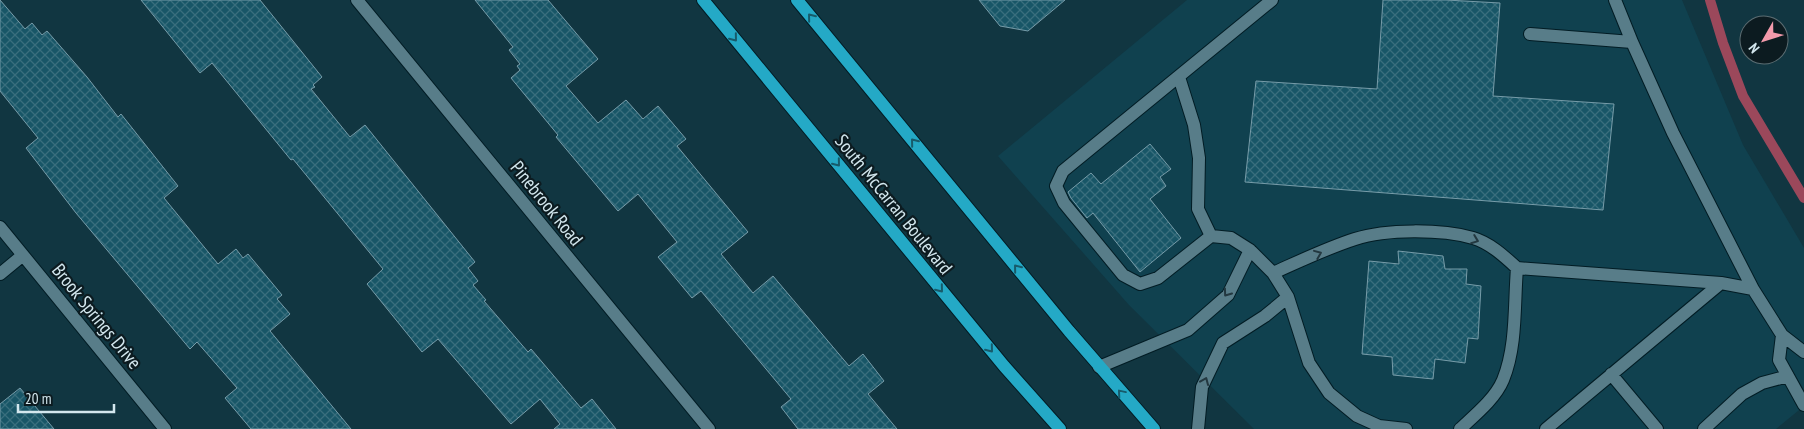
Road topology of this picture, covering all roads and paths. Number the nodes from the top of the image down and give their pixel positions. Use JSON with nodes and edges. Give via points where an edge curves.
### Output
{"nodes":[{"id":1,"x":357,"y":0,"type":"edge"},
{"id":2,"x":703,"y":0,"type":"edge"},
{"id":3,"x":797,"y":0,"type":"edge"},
{"id":4,"x":1272,"y":0,"type":"edge"},
{"id":5,"x":1615,"y":0,"type":"edge"},
{"id":6,"x":1530,"y":34,"type":"dead end"},
{"id":7,"x":1632,"y":42,"type":"junction"},
{"id":8,"x":1179,"y":77,"type":"junction"},
{"id":9,"x":0,"y":227,"type":"edge"},
{"id":10,"x":1211,"y":236,"type":"junction"},
{"id":11,"x":1250,"y":250,"type":"junction"},
{"id":12,"x":23,"y":255,"type":"junction"},
{"id":13,"x":1517,"y":268,"type":"junction"},
{"id":14,"x":1273,"y":273,"type":"junction"},
{"id":15,"x":0,"y":274,"type":"edge"},
{"id":16,"x":1721,"y":283,"type":"junction"},
{"id":17,"x":1753,"y":289,"type":"junction"},
{"id":18,"x":1288,"y":297,"type":"junction"},
{"id":19,"x":1782,"y":335,"type":"junction"},
{"id":20,"x":1804,"y":352,"type":"edge"},
{"id":21,"x":1099,"y":367,"type":"junction"},
{"id":22,"x":1612,"y":374,"type":"junction"},
{"id":23,"x":1788,"y":376,"type":"junction"},
{"id":24,"x":1804,"y":405,"type":"edge"},
{"id":25,"x":1377,"y":428,"type":"edge"},
{"id":26,"x":165,"y":429,"type":"edge"},
{"id":27,"x":709,"y":429,"type":"edge"},
{"id":28,"x":1060,"y":429,"type":"edge"},
{"id":29,"x":1154,"y":429,"type":"edge"},
{"id":30,"x":1198,"y":429,"type":"edge"},
{"id":31,"x":1406,"y":429,"type":"edge"},
{"id":32,"x":1460,"y":429,"type":"edge"},
{"id":33,"x":1546,"y":429,"type":"edge"},
{"id":34,"x":1657,"y":429,"type":"edge"},
{"id":35,"x":1704,"y":429,"type":"edge"}],
"edges":[{"from":1,"to":27,"type":"street","name":"Pinebrook Road"},
{"from":2,"to":28,"type":"main road","name":"South McCarran Boulevard","one_way":true,"via":[[1004,366]]},
{"from":21,"to":3,"type":"main road","one_way":true},
{"from":4,"to":8,"type":"street"},
{"from":5,"to":7,"type":"street"},
{"from":6,"to":7,"type":"street"},
{"from":7,"to":17,"type":"street","via":[[1673,133]]},
{"from":8,"to":10,"type":"street","via":[[1194,125],[1199,158],[1198,209]]},
{"from":8,"to":10,"type":"street","via":[[1063,171],[1056,186],[1064,202],[1123,275],[1140,284],[1158,278]]},
{"from":9,"to":12,"type":"street","name":"Brook Springs Drive"},
{"from":10,"to":11,"type":"street","via":[[1231,238]]},
{"from":11,"to":14,"type":"street"},
{"from":11,"to":21,"type":"street","one_way":true,"via":[[1228,294],[1188,330]]},
{"from":12,"to":15,"type":"street"},
{"from":12,"to":26,"type":"street","name":"Brook Springs Drive"},
{"from":14,"to":13,"type":"street","one_way":true,"via":[[1355,238],[1386,232],[1447,233],[1474,238],[1498,251]]},
{"from":13,"to":16,"type":"street"},
{"from":13,"to":32,"type":"street","via":[[1512,346],[1503,381],[1488,402]]},
{"from":14,"to":18,"type":"street"},
{"from":16,"to":17,"type":"street"},
{"from":16,"to":22,"type":"street"},
{"from":17,"to":19,"type":"street"},
{"from":18,"to":25,"type":"street","via":[[1309,363],[1329,393]]},
{"from":30,"to":18,"type":"street","one_way":true,"via":[[1202,387],[1223,343]]},
{"from":19,"to":20,"type":"street"},
{"from":19,"to":23,"type":"street","via":[[1779,360]]},
{"from":29,"to":21,"type":"main road","one_way":true},
{"from":22,"to":33,"type":"street"},
{"from":22,"to":34,"type":"street"},
{"from":23,"to":24,"type":"street"},
{"from":23,"to":35,"type":"street","via":[[1762,383],[1742,394]]},
{"from":25,"to":31,"type":"street"}]}
